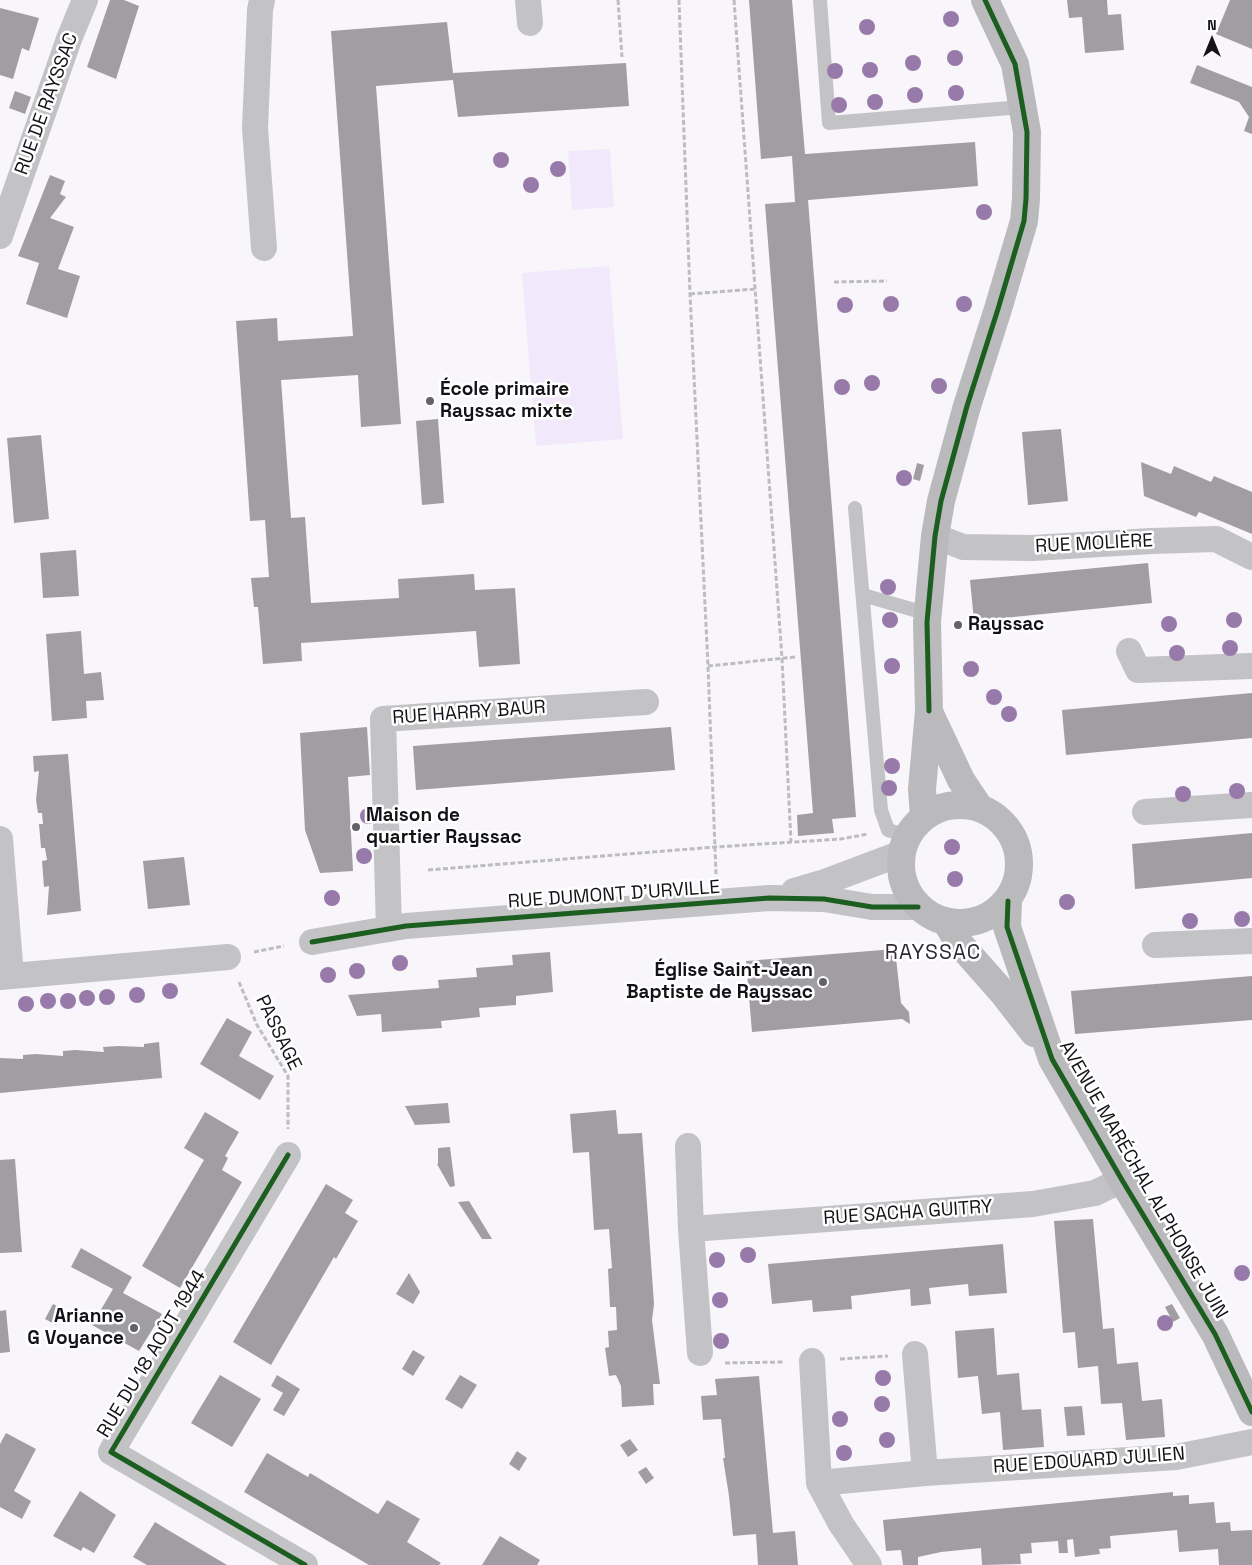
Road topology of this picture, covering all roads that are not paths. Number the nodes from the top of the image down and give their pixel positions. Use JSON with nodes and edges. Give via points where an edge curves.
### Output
{"nodes":[{"id":1,"x":85,"y":0,"type":"edge"},
{"id":2,"x":262,"y":0,"type":"edge"},
{"id":3,"x":820,"y":0,"type":"edge"},
{"id":4,"x":986,"y":0,"type":"edge"},
{"id":5,"x":1022,"y":107,"type":"junction"},
{"id":6,"x":0,"y":236,"type":"edge"},
{"id":7,"x":264,"y":248,"type":"dead end"},
{"id":8,"x":855,"y":508,"type":"dead end"},
{"id":9,"x":935,"y":536,"type":"junction"},
{"id":10,"x":1252,"y":557,"type":"edge"},
{"id":11,"x":863,"y":595,"type":"junction"},
{"id":12,"x":928,"y":614,"type":"junction"},
{"id":13,"x":1129,"y":652,"type":"dead end"},
{"id":14,"x":1252,"y":666,"type":"edge"},
{"id":15,"x":646,"y":702,"type":"dead end"},
{"id":16,"x":929,"y":711,"type":"junction"},
{"id":17,"x":1252,"y":805,"type":"edge"},
{"id":18,"x":979,"y":808,"type":"junction"},
{"id":19,"x":1145,"y":812,"type":"dead end"},
{"id":20,"x":905,"y":834,"type":"junction"},
{"id":21,"x":0,"y":839,"type":"edge"},
{"id":22,"x":770,"y":898,"type":"junction"},
{"id":23,"x":1008,"y":901,"type":"junction"},
{"id":24,"x":918,"y":907,"type":"junction"},
{"id":25,"x":947,"y":923,"type":"junction"},
{"id":26,"x":389,"y":929,"type":"junction"},
{"id":27,"x":1252,"y":941,"type":"edge"},
{"id":28,"x":312,"y":942,"type":"road end"},
{"id":29,"x":1155,"y":946,"type":"dead end"},
{"id":30,"x":228,"y":957,"type":"road end"},
{"id":31,"x":6,"y":976,"type":"edge"},
{"id":32,"x":1048,"y":1050,"type":"junction"},
{"id":33,"x":688,"y":1146,"type":"dead end"},
{"id":34,"x":288,"y":1155,"type":"road end"},
{"id":35,"x":1122,"y":1180,"type":"junction"},
{"id":36,"x":691,"y":1229,"type":"junction"},
{"id":37,"x":700,"y":1353,"type":"road end"},
{"id":38,"x":915,"y":1354,"type":"road end"},
{"id":39,"x":812,"y":1361,"type":"road end"},
{"id":40,"x":1243,"y":1374,"type":"edge"},
{"id":41,"x":1252,"y":1412,"type":"edge"},
{"id":42,"x":1252,"y":1442,"type":"edge"},
{"id":43,"x":926,"y":1473,"type":"junction"},
{"id":44,"x":819,"y":1483,"type":"junction"},
{"id":45,"x":305,"y":1565,"type":"edge"},
{"id":46,"x":869,"y":1565,"type":"edge"}],
"edges":[{"from":1,"to":6,"type":"street","name":"RUE DE RAYSSAC"},
{"from":2,"to":7,"type":"street","via":[[255,128]]},
{"from":3,"to":5,"type":"lane","via":[[829,123]]},
{"from":4,"to":5,"type":"street","via":[[1015,64]]},
{"from":5,"to":9,"type":"street","via":[[1027,132],[1024,222],[940,501]]},
{"from":8,"to":11,"type":"lane"},
{"from":9,"to":10,"type":"street","name":"RUE MOLIÈRE","via":[[963,548],[1216,539]]},
{"from":9,"to":12,"type":"street"},
{"from":11,"to":12,"type":"lane"},
{"from":11,"to":20,"type":"lane","via":[[881,810]]},
{"from":12,"to":16,"type":"street"},
{"from":13,"to":14,"type":"street","via":[[1138,670]]},
{"from":15,"to":26,"type":"street","name":"RUE HARRY BAUR","via":[[383,718]]},
{"from":16,"to":18,"type":"street","via":[[958,773]]},
{"from":16,"to":20,"type":"street","via":[[922,788]]},
{"from":17,"to":19,"type":"street"},
{"from":18,"to":20,"type":"street","via":[[960,804],[941,808]]},
{"from":18,"to":23,"type":"street","via":[[996,816],[1018,847],[1020,866],[1017,884]]},
{"from":20,"to":22,"type":"street","name":"RUE DUMONT D'URVILLE","via":[[825,882]]},
{"from":20,"to":24,"type":"street","via":[[900,868],[903,882]]},
{"from":21,"to":31,"type":"street"},
{"from":22,"to":24,"type":"street","name":"RUE DUMONT D'URVILLE","via":[[824,899],[872,907]]},
{"from":22,"to":26,"type":"street","name":"RUE DUMONT D'URVILLE"},
{"from":23,"to":25,"type":"street","via":[[981,921]]},
{"from":23,"to":32,"type":"street","name":"AVENUE MARÉCHAL ALPHONSE JUIN","via":[[1007,928]]},
{"from":24,"to":25,"type":"street"},
{"from":25,"to":32,"type":"street","name":"AVENUE MARÉCHAL ALPHONSE JUIN","via":[[958,942]]},
{"from":26,"to":28,"type":"street","name":"RUE DUMONT D'URVILLE"},
{"from":27,"to":29,"type":"street"},
{"from":30,"to":31,"type":"street"},
{"from":32,"to":35,"type":"street","name":"AVENUE MARÉCHAL ALPHONSE JUIN"},
{"from":33,"to":36,"type":"street"},
{"from":34,"to":45,"type":"street","name":"RUE DU 18 AOÛT 1944","via":[[111,1452]]},
{"from":35,"to":36,"type":"street","name":"RUE SACHA GUITRY","via":[[1095,1193],[1033,1204]]},
{"from":35,"to":40,"type":"street","name":"AVENUE MARÉCHAL ALPHONSE JUIN","via":[[1215,1334]]},
{"from":36,"to":37,"type":"street"},
{"from":38,"to":43,"type":"street"},
{"from":39,"to":44,"type":"street"},
{"from":40,"to":41,"type":"street","name":"AVENUE MARÉCHAL ALPHONSE JUIN"},
{"from":42,"to":43,"type":"street","name":"RUE EDOUARD JULIEN","via":[[1176,1457]]},
{"from":43,"to":44,"type":"street","name":"RUE EDOUARD JULIEN"},
{"from":44,"to":46,"type":"street","via":[[841,1524]]}]}
